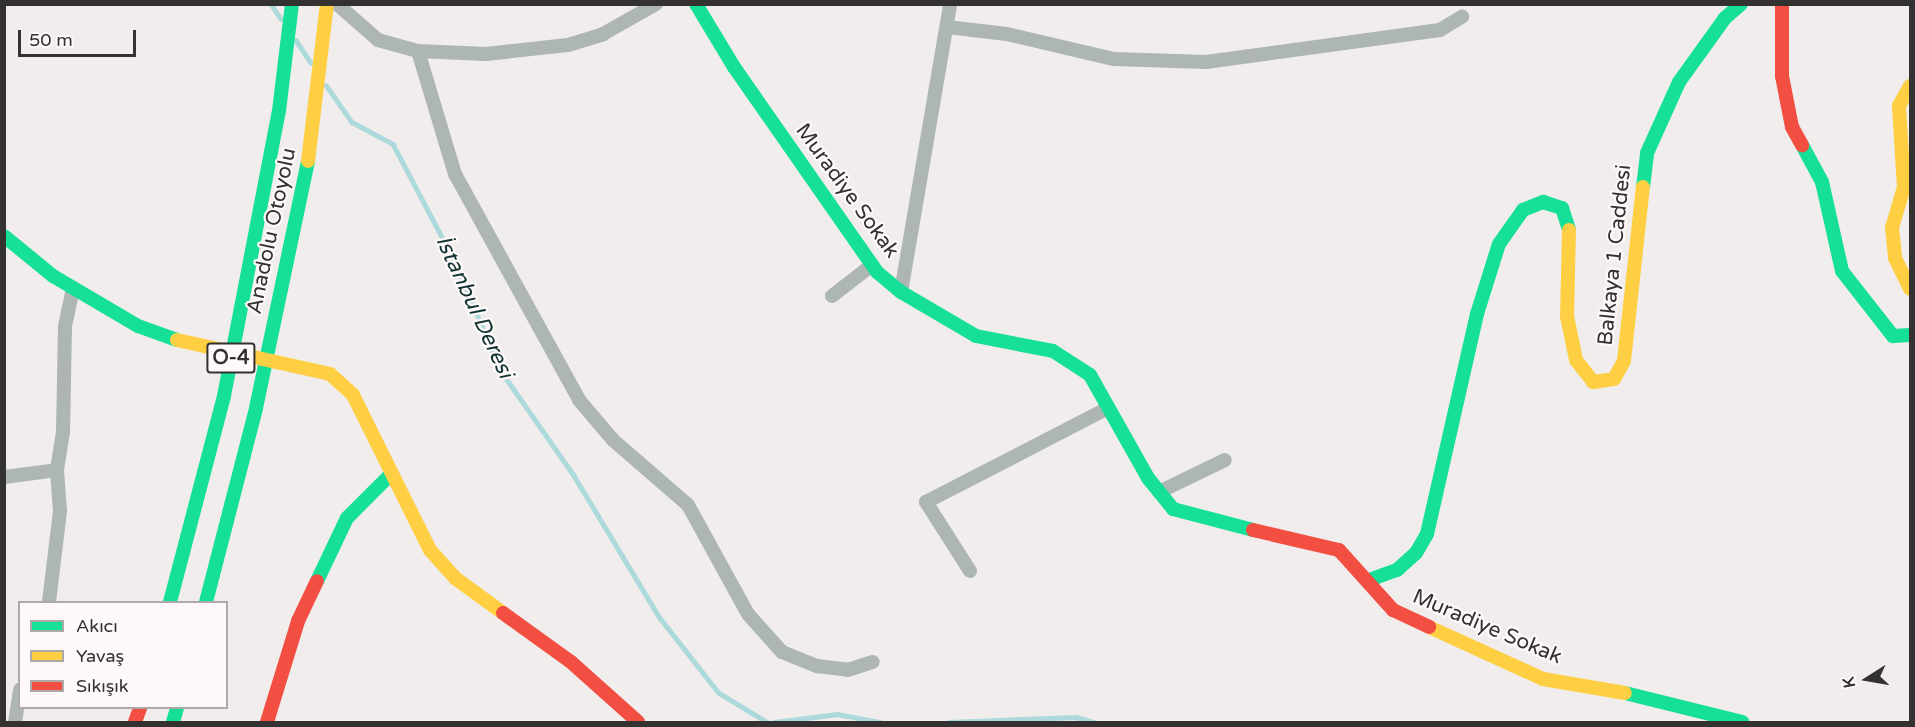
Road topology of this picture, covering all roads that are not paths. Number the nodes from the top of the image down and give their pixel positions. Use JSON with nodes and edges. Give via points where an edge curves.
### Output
{"nodes":[{"id":1,"x":291,"y":4,"type":"edge"},
{"id":2,"x":327,"y":4,"type":"edge"},
{"id":3,"x":337,"y":4,"type":"edge"},
{"id":4,"x":656,"y":4,"type":"edge"},
{"id":5,"x":696,"y":4,"type":"edge"},
{"id":6,"x":950,"y":4,"type":"edge"},
{"id":7,"x":1741,"y":4,"type":"edge"},
{"id":8,"x":1782,"y":4,"type":"edge"},
{"id":9,"x":1462,"y":17,"type":"dead end"},
{"id":10,"x":947,"y":27,"type":"junction"},
{"id":11,"x":418,"y":51,"type":"junction"},
{"id":12,"x":1911,"y":86,"type":"edge"},
{"id":13,"x":4,"y":236,"type":"edge"},
{"id":14,"x":872,"y":266,"type":"junction"},
{"id":15,"x":73,"y":288,"type":"junction"},
{"id":16,"x":1911,"y":289,"type":"edge"},
{"id":17,"x":901,"y":292,"type":"junction"},
{"id":18,"x":832,"y":296,"type":"dead end"},
{"id":19,"x":1911,"y":335,"type":"edge"},
{"id":20,"x":1106,"y":409,"type":"junction"},
{"id":21,"x":1225,"y":460,"type":"dead end"},
{"id":22,"x":57,"y":470,"type":"junction"},
{"id":23,"x":390,"y":475,"type":"junction"},
{"id":24,"x":4,"y":477,"type":"edge"},
{"id":25,"x":1159,"y":492,"type":"junction"},
{"id":26,"x":970,"y":571,"type":"dead end"},
{"id":27,"x":1369,"y":579,"type":"junction"},
{"id":28,"x":49,"y":601,"type":"edge"},
{"id":29,"x":171,"y":601,"type":"edge"},
{"id":30,"x":207,"y":601,"type":"edge"},
{"id":31,"x":873,"y":662,"type":"dead end"},
{"id":32,"x":18,"y":703,"type":"edge"},
{"id":33,"x":15,"y":723,"type":"edge"},
{"id":34,"x":267,"y":723,"type":"edge"},
{"id":35,"x":638,"y":723,"type":"edge"},
{"id":36,"x":1742,"y":723,"type":"edge"}],
"edges":[{"from":1,"to":29,"type":"main road","name":"Anadolu Otoyolu","number":"O-4","via":[[279,111],[224,396]]},
{"from":2,"to":30,"type":"main road","name":"Anadolu Otoyolu","number":"O-4","via":[[312,142],[256,408]]},
{"from":3,"to":11,"type":"street","via":[[378,40]]},
{"from":4,"to":11,"type":"street","via":[[603,34],[546,50],[486,54]]},
{"from":5,"to":14,"type":"main road","name":"Muradiye Sokak","via":[[734,68]]},
{"from":6,"to":10,"type":"street"},
{"from":7,"to":27,"type":"main road","name":"Balkaya 1 Caddesi","via":[[1725,18],[1678,82],[1647,153],[1624,362],[1614,379],[1593,382],[1576,360],[1568,316],[1570,232],[1562,208],[1543,202],[1523,210],[1498,244],[1477,314],[1428,534],[1416,553],[1397,570]]},
{"from":8,"to":19,"type":"main road","via":[[1782,76],[1792,127],[1822,182],[1842,271],[1893,336]]},
{"from":9,"to":10,"type":"street","via":[[1440,30],[1206,62],[1114,59],[1007,34]]},
{"from":10,"to":17,"type":"street"},
{"from":11,"to":31,"type":"street","via":[[455,174],[579,400],[612,440],[688,505],[748,614],[773,645],[817,666],[848,670]]},
{"from":12,"to":16,"type":"main road","via":[[1899,106],[1904,187],[1892,228],[1895,258]]},
{"from":13,"to":15,"type":"main road"},
{"from":14,"to":17,"type":"main road","name":"Muradiye Sokak"},
{"from":14,"to":18,"type":"street"},
{"from":15,"to":22,"type":"street","via":[[65,326],[63,432]]},
{"from":15,"to":23,"type":"main road","bridge":true,"via":[[138,326],[177,340],[330,374],[353,395],[366,416]]},
{"from":17,"to":20,"type":"main road","name":"Muradiye Sokak","via":[[976,336],[1053,351],[1090,375]]},
{"from":20,"to":25,"type":"main road","name":"Muradiye Sokak"},
{"from":20,"to":26,"type":"street","via":[[926,502]]},
{"from":21,"to":25,"type":"street"},
{"from":22,"to":24,"type":"street"},
{"from":22,"to":28,"type":"street","via":[[60,512]]},
{"from":23,"to":34,"type":"main road","via":[[347,518],[298,621]]},
{"from":23,"to":35,"type":"main road","via":[[430,550],[455,578],[571,662]]},
{"from":25,"to":27,"type":"main road","name":"Muradiye Sokak","via":[[1173,509],[1233,527],[1287,535],[1339,550]]},
{"from":27,"to":36,"type":"main road","name":"Muradiye Sokak","via":[[1394,610],[1544,679],[1624,693]]},
{"from":32,"to":33,"type":"street"}]}
